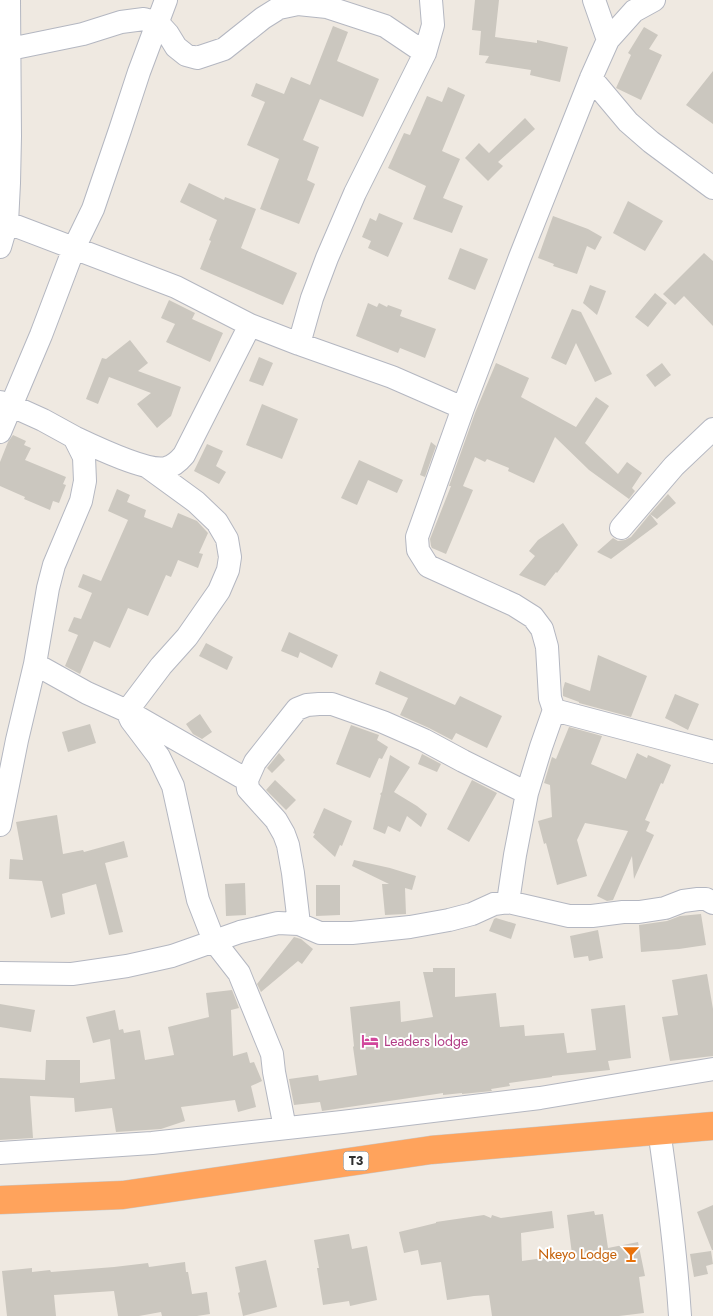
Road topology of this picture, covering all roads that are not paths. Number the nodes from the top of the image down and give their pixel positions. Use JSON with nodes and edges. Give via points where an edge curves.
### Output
{"nodes":[{"id":1,"x":9,"y":0,"type":"edge"},
{"id":2,"x":166,"y":0,"type":"edge"},
{"id":3,"x":432,"y":0,"type":"edge"},
{"id":4,"x":594,"y":0,"type":"edge"},
{"id":5,"x":654,"y":0,"type":"edge"},
{"id":6,"x":158,"y":23,"type":"junction"},
{"id":7,"x":608,"y":40,"type":"junction"},
{"id":8,"x":10,"y":49,"type":"junction"},
{"id":9,"x":425,"y":53,"type":"junction"},
{"id":10,"x":591,"y":78,"type":"junction"},
{"id":11,"x":713,"y":188,"type":"edge"},
{"id":12,"x":4,"y":222,"type":"edge"},
{"id":13,"x":0,"y":247,"type":"edge"},
{"id":14,"x":74,"y":248,"type":"junction"},
{"id":15,"x":250,"y":325,"type":"junction"},
{"id":16,"x":299,"y":344,"type":"junction"},
{"id":17,"x":6,"y":404,"type":"edge"},
{"id":18,"x":464,"y":408,"type":"junction"},
{"id":19,"x":713,"y":430,"type":"edge"},
{"id":20,"x":0,"y":432,"type":"edge"},
{"id":21,"x":74,"y":437,"type":"junction"},
{"id":22,"x":148,"y":467,"type":"junction"},
{"id":23,"x":621,"y":528,"type":"dead end"},
{"id":24,"x":35,"y":664,"type":"junction"},
{"id":25,"x":554,"y":710,"type":"junction"},
{"id":26,"x":127,"y":711,"type":"junction"},
{"id":27,"x":9,"y":740,"type":"edge"},
{"id":28,"x":713,"y":752,"type":"edge"},
{"id":29,"x":247,"y":780,"type":"junction"},
{"id":30,"x":527,"y":793,"type":"junction"},
{"id":31,"x":0,"y":825,"type":"edge"},
{"id":32,"x":508,"y":902,"type":"junction"},
{"id":33,"x":713,"y":903,"type":"edge"},
{"id":34,"x":299,"y":924,"type":"junction"},
{"id":35,"x":214,"y":941,"type":"junction"},
{"id":36,"x":0,"y":973,"type":"edge"},
{"id":37,"x":713,"y":1069,"type":"edge"},
{"id":38,"x":713,"y":1126,"type":"edge"},
{"id":39,"x":285,"y":1128,"type":"junction"},
{"id":40,"x":659,"y":1130,"type":"junction"},
{"id":41,"x":0,"y":1153,"type":"edge"},
{"id":42,"x":0,"y":1200,"type":"edge"},
{"id":43,"x":680,"y":1316,"type":"edge"}],
"edges":[{"from":1,"to":8,"type":"street"},
{"from":2,"to":6,"type":"street"},
{"from":3,"to":9,"type":"street","via":[[433,25]]},
{"from":4,"to":7,"type":"street"},
{"from":5,"to":7,"type":"street","via":[[634,11]]},
{"from":6,"to":8,"type":"street","via":[[144,19],[121,22],[83,34]]},
{"from":6,"to":9,"type":"street","via":[[186,56],[197,58],[224,49],[279,8],[298,4],[326,7],[385,26]]},
{"from":6,"to":14,"type":"street","via":[[93,209]]},
{"from":7,"to":10,"type":"street"},
{"from":8,"to":12,"type":"street","via":[[10,136]]},
{"from":9,"to":16,"type":"street","via":[[355,193],[312,298]]},
{"from":10,"to":11,"type":"street","via":[[628,122]]},
{"from":10,"to":18,"type":"street"},
{"from":12,"to":13,"type":"street"},
{"from":12,"to":14,"type":"street"},
{"from":14,"to":15,"type":"street","via":[[176,287]]},
{"from":14,"to":17,"type":"street","via":[[57,294]]},
{"from":15,"to":16,"type":"street"},
{"from":15,"to":22,"type":"street","via":[[184,455],[177,463],[164,468]]},
{"from":16,"to":18,"type":"street","via":[[392,376]]},
{"from":17,"to":20,"type":"street"},
{"from":17,"to":21,"type":"street"},
{"from":18,"to":25,"type":"street","via":[[417,537],[418,550],[428,566],[533,617],[542,628],[547,647],[550,698]]},
{"from":19,"to":23,"type":"street","via":[[674,466]]},
{"from":21,"to":22,"type":"street"},
{"from":21,"to":24,"type":"street","via":[[84,457],[85,481],[81,501],[54,565]]},
{"from":22,"to":26,"type":"street","via":[[196,502],[217,522],[227,539],[230,557],[219,591],[187,637]]},
{"from":24,"to":26,"type":"street"},
{"from":24,"to":27,"type":"street"},
{"from":25,"to":28,"type":"street"},
{"from":25,"to":30,"type":"street"},
{"from":26,"to":29,"type":"street"},
{"from":26,"to":35,"type":"street","via":[[159,756],[173,786],[198,900]]},
{"from":27,"to":31,"type":"street"},
{"from":29,"to":30,"type":"street","via":[[255,762],[297,710],[307,705],[332,704],[424,740]]},
{"from":29,"to":34,"type":"street","via":[[248,789],[276,820],[288,845]]},
{"from":30,"to":32,"type":"street"},
{"from":32,"to":33,"type":"street","via":[[570,916],[640,912],[698,899]]},
{"from":32,"to":34,"type":"street","via":[[457,918],[410,927],[320,933]]},
{"from":34,"to":35,"type":"street","via":[[278,922]]},
{"from":35,"to":36,"type":"street","via":[[172,956],[118,968],[72,974]]},
{"from":35,"to":39,"type":"street","via":[[239,973],[272,1054]]},
{"from":37,"to":39,"type":"street","via":[[540,1098]]},
{"from":38,"to":40,"type":"highway","number":"T3"},
{"from":39,"to":41,"type":"street","via":[[152,1143]]},
{"from":40,"to":42,"type":"highway","number":"T3","via":[[432,1150],[123,1194]]},
{"from":40,"to":43,"type":"street","via":[[676,1257]]}]}
